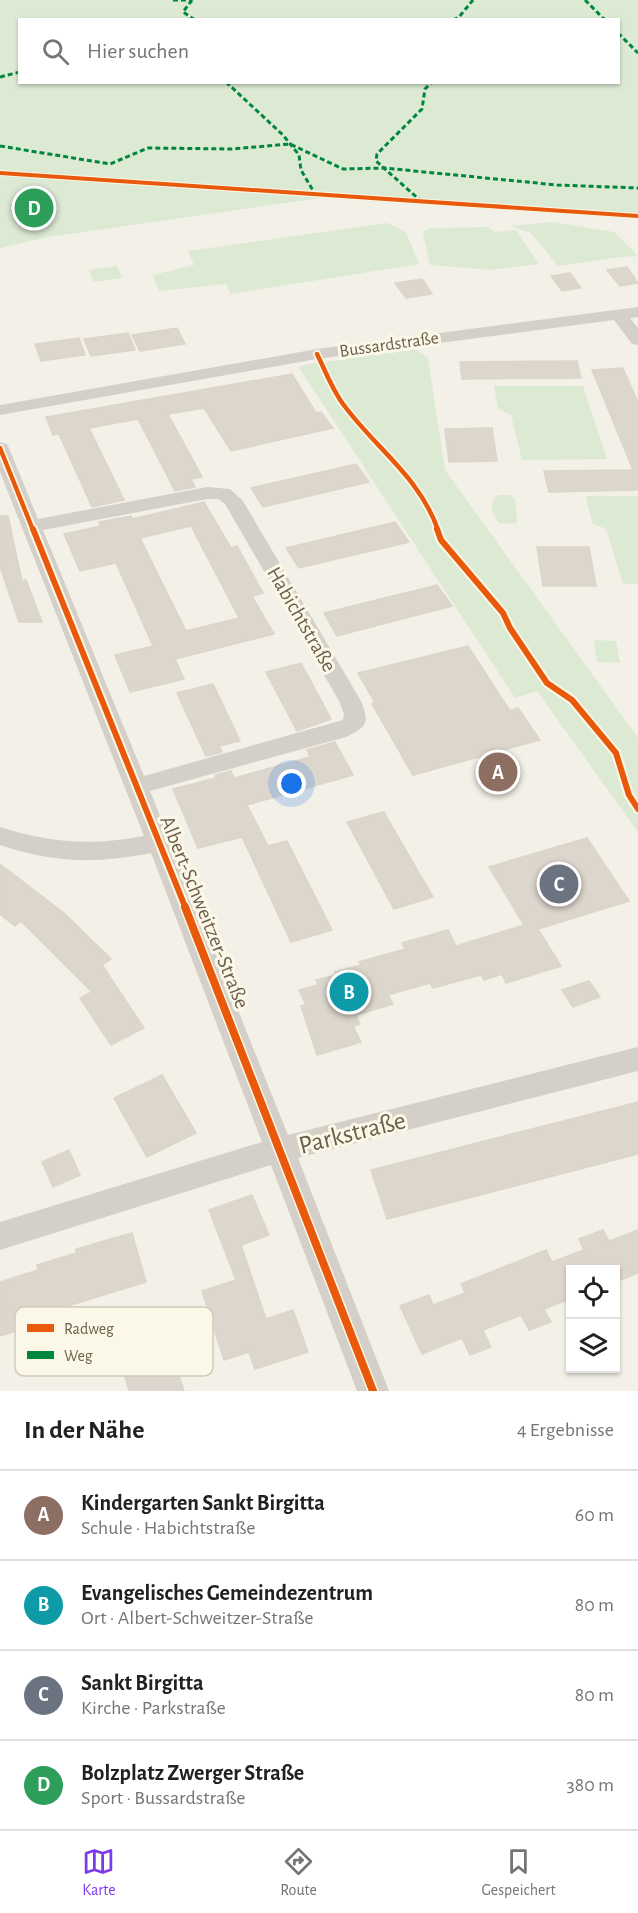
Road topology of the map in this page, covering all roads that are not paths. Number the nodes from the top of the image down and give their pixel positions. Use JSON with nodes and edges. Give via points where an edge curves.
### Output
{"nodes":[{"id":1,"x":638,"y":312,"type":"edge"},
{"id":2,"x":618,"y":314,"type":"junction"},
{"id":3,"x":638,"y":340,"type":"edge"},
{"id":4,"x":0,"y":410,"type":"edge"},
{"id":5,"x":0,"y":448,"type":"edge"},
{"id":6,"x":32,"y":526,"type":"junction"},
{"id":7,"x":138,"y":786,"type":"junction"},
{"id":8,"x":0,"y":836,"type":"edge"},
{"id":9,"x":159,"y":842,"type":"junction"},
{"id":10,"x":638,"y":1059,"type":"edge"},
{"id":11,"x":279,"y":1150,"type":"junction"},
{"id":12,"x":0,"y":1236,"type":"edge"},
{"id":13,"x":373,"y":1391,"type":"edge"}],
"edges":[{"from":1,"to":2,"type":"street","name":"Bussardstraße"},
{"from":2,"to":3,"type":"street"},
{"from":2,"to":4,"type":"street","name":"Bussardstraße","via":[[317,354]]},
{"from":5,"to":6,"type":"street","name":"Albert-Schweitzer-Straße"},
{"from":6,"to":7,"type":"street","name":"Albert-Schweitzer-Straße"},
{"from":6,"to":7,"type":"street","name":"Habichtstraße","via":[[223,492],[298,610],[355,714],[354,724],[338,731]]},
{"from":7,"to":9,"type":"street","name":"Albert-Schweitzer-Straße"},
{"from":8,"to":9,"type":"street","via":[[54,851],[88,854]]},
{"from":9,"to":11,"type":"street","name":"Albert-Schweitzer-Straße"},
{"from":10,"to":11,"type":"street","name":"Parkstraße"},
{"from":11,"to":12,"type":"street","name":"Parkstraße"},
{"from":11,"to":13,"type":"street","name":"Albert-Schweitzer-Straße"}]}
